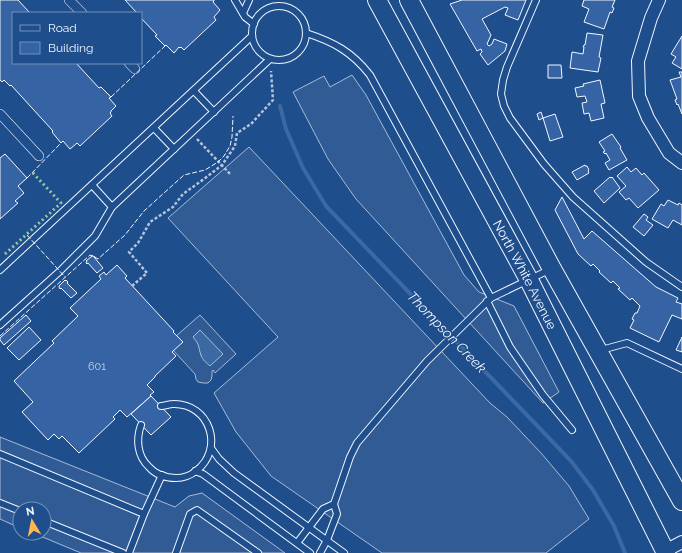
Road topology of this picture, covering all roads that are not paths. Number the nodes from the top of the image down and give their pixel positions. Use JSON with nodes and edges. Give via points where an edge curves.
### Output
{"nodes":[{"id":1,"x":69,"y":0,"type":"edge"},
{"id":2,"x":236,"y":0,"type":"edge"},
{"id":3,"x":249,"y":0,"type":"edge"},
{"id":4,"x":377,"y":0,"type":"edge"},
{"id":5,"x":409,"y":0,"type":"edge"},
{"id":6,"x":536,"y":0,"type":"edge"},
{"id":7,"x":659,"y":0,"type":"edge"},
{"id":8,"x":81,"y":12,"type":"edge"},
{"id":9,"x":243,"y":13,"type":"junction"},
{"id":10,"x":254,"y":24,"type":"junction"},
{"id":11,"x":306,"y":33,"type":"junction"},
{"id":12,"x":252,"y":36,"type":"junction"},
{"id":13,"x":270,"y":59,"type":"junction"},
{"id":14,"x":194,"y":90,"type":"junction"},
{"id":15,"x":214,"y":112,"type":"junction"},
{"id":16,"x":0,"y":114,"type":"edge"},
{"id":17,"x":154,"y":128,"type":"junction"},
{"id":18,"x":174,"y":149,"type":"junction"},
{"id":19,"x":39,"y":156,"type":"dead end"},
{"id":20,"x":682,"y":162,"type":"edge"},
{"id":21,"x":92,"y":185,"type":"junction"},
{"id":22,"x":112,"y":207,"type":"junction"},
{"id":23,"x":552,"y":269,"type":"junction"},
{"id":24,"x":0,"y":270,"type":"edge"},
{"id":25,"x":529,"y":280,"type":"junction"},
{"id":26,"x":682,"y":287,"type":"edge"},
{"id":27,"x":489,"y":299,"type":"junction"},
{"id":28,"x":0,"y":325,"type":"edge"},
{"id":29,"x":598,"y":351,"type":"junction"},
{"id":30,"x":682,"y":369,"type":"edge"},
{"id":31,"x":161,"y":406,"type":"dead end"},
{"id":32,"x":141,"y":425,"type":"dead end"},
{"id":33,"x":572,"y":430,"type":"dead end"},
{"id":34,"x":211,"y":448,"type":"junction"},
{"id":35,"x":0,"y":454,"type":"edge"},
{"id":36,"x":195,"y":471,"type":"junction"},
{"id":37,"x":162,"y":475,"type":"junction"},
{"id":38,"x":682,"y":501,"type":"edge"},
{"id":39,"x":0,"y":503,"type":"edge"},
{"id":40,"x":334,"y":504,"type":"junction"},
{"id":41,"x":12,"y":508,"type":"edge"},
{"id":42,"x":144,"y":514,"type":"junction"},
{"id":43,"x":52,"y":524,"type":"edge"},
{"id":44,"x":309,"y":528,"type":"junction"},
{"id":45,"x":326,"y":540,"type":"junction"},
{"id":46,"x":682,"y":542,"type":"edge"},
{"id":47,"x":297,"y":543,"type":"junction"},
{"id":48,"x":666,"y":552,"type":"edge"},
{"id":49,"x":123,"y":553,"type":"edge"},
{"id":50,"x":129,"y":553,"type":"edge"},
{"id":51,"x":176,"y":553,"type":"edge"},
{"id":52,"x":258,"y":553,"type":"edge"},
{"id":53,"x":310,"y":553,"type":"edge"},
{"id":54,"x":320,"y":553,"type":"edge"},
{"id":55,"x":344,"y":553,"type":"edge"}],
"edges":[{"from":1,"to":8,"type":"street"},
{"from":2,"to":9,"type":"lane"},
{"from":3,"to":9,"type":"lane"},
{"from":4,"to":25,"type":"main road","name":"North White Avenue"},
{"from":5,"to":23,"type":"main road","name":"North White Avenue"},
{"from":6,"to":26,"type":"lane","via":[[506,67],[503,80],[501,94],[510,118],[544,164],[573,197],[646,262]]},
{"from":7,"to":20,"type":"street","via":[[638,61],[639,96],[648,118],[669,153]]},
{"from":9,"to":10,"type":"lane"},
{"from":10,"to":11,"type":"lane","via":[[266,10],[284,7],[300,16]]},
{"from":10,"to":12,"type":"lane"},
{"from":11,"to":13,"type":"lane","via":[[305,41],[297,54],[289,59]]},
{"from":11,"to":27,"type":"lane","via":[[334,44],[348,53],[370,75]]},
{"from":12,"to":13,"type":"lane","via":[[258,50]]},
{"from":12,"to":14,"type":"lane"},
{"from":13,"to":15,"type":"lane"},
{"from":14,"to":15,"type":"lane"},
{"from":14,"to":17,"type":"lane"},
{"from":15,"to":18,"type":"lane"},
{"from":16,"to":19,"type":"street"},
{"from":17,"to":18,"type":"lane"},
{"from":17,"to":21,"type":"lane"},
{"from":18,"to":22,"type":"lane"},
{"from":21,"to":22,"type":"lane"},
{"from":21,"to":24,"type":"lane"},
{"from":22,"to":28,"type":"lane","via":[[95,236]]},
{"from":23,"to":25,"type":"lane"},
{"from":23,"to":29,"type":"main road","name":"North White Avenue"},
{"from":25,"to":27,"type":"lane"},
{"from":25,"to":48,"type":"main road","name":"North White Avenue"},
{"from":27,"to":33,"type":"lane","via":[[510,347],[543,395]]},
{"from":27,"to":40,"type":"lane","via":[[421,367],[358,443],[350,457]]},
{"from":29,"to":30,"type":"lane","via":[[627,343]]},
{"from":29,"to":38,"type":"main road","name":"North White Avenue"},
{"from":31,"to":34,"type":"lane","via":[[173,404],[197,411],[206,420],[211,432]]},
{"from":32,"to":37,"type":"lane","via":[[138,445],[141,457],[148,467]]},
{"from":34,"to":36,"type":"lane","via":[[209,456]]},
{"from":34,"to":44,"type":"lane","via":[[234,473]]},
{"from":35,"to":42,"type":"lane"},
{"from":36,"to":37,"type":"lane","via":[[181,478]]},
{"from":36,"to":47,"type":"lane","via":[[203,474]]},
{"from":37,"to":42,"type":"lane"},
{"from":39,"to":41,"type":"lane"},
{"from":40,"to":44,"type":"lane","via":[[323,509]]},
{"from":40,"to":45,"type":"lane","via":[[337,514]]},
{"from":42,"to":50,"type":"lane"},
{"from":43,"to":49,"type":"lane"},
{"from":44,"to":45,"type":"lane"},
{"from":44,"to":47,"type":"lane"},
{"from":45,"to":54,"type":"lane"},
{"from":45,"to":55,"type":"lane"},
{"from":46,"to":48,"type":"street"},
{"from":47,"to":53,"type":"lane"},
{"from":51,"to":52,"type":"lane","via":[[190,514],[197,510]]}]}
